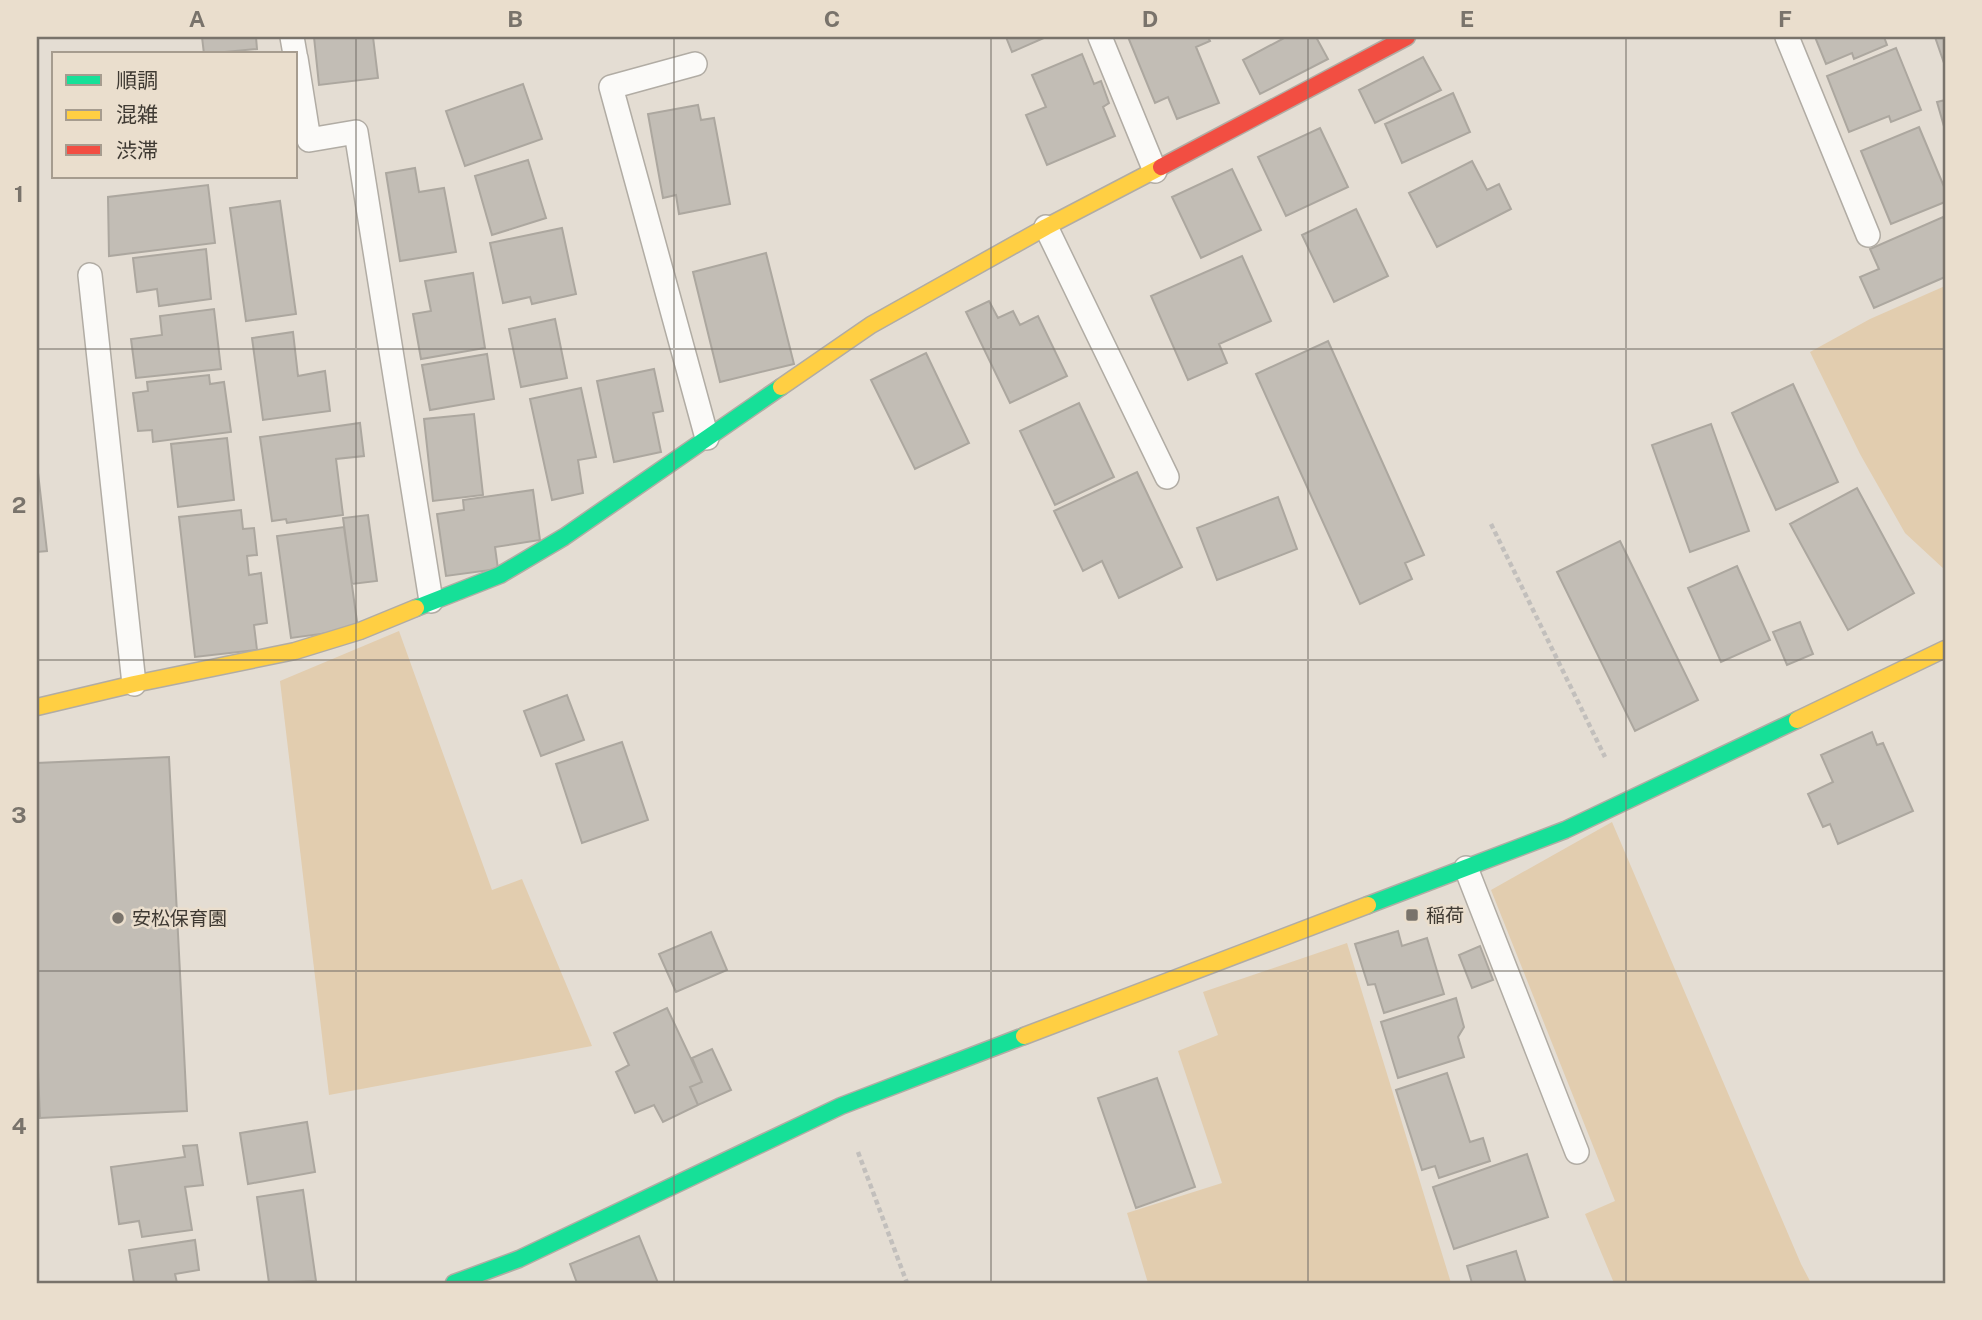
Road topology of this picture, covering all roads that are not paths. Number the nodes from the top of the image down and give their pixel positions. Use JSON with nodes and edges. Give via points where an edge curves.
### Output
{"nodes":[{"id":1,"x":1100,"y":37,"type":"edge"},
{"id":2,"x":1407,"y":37,"type":"edge"},
{"id":3,"x":1787,"y":37,"type":"edge"},
{"id":4,"x":1369,"y":46,"type":"edge"},
{"id":5,"x":695,"y":64,"type":"dead end"},
{"id":6,"x":298,"y":74,"type":"edge"},
{"id":7,"x":1155,"y":171,"type":"junction"},
{"id":8,"x":1046,"y":227,"type":"junction"},
{"id":9,"x":1868,"y":235,"type":"dead end"},
{"id":10,"x":90,"y":275,"type":"dead end"},
{"id":11,"x":707,"y":438,"type":"junction"},
{"id":12,"x":1167,"y":477,"type":"dead end"},
{"id":13,"x":431,"y":601,"type":"junction"},
{"id":14,"x":1945,"y":649,"type":"edge"},
{"id":15,"x":134,"y":684,"type":"junction"},
{"id":16,"x":37,"y":707,"type":"edge"},
{"id":17,"x":1466,"y":868,"type":"junction"},
{"id":18,"x":1577,"y":1152,"type":"dead end"},
{"id":19,"x":454,"y":1283,"type":"edge"}],
"edges":[{"from":1,"to":7,"type":"lane"},
{"from":2,"to":4,"type":"street"},
{"from":3,"to":9,"type":"lane"},
{"from":4,"to":7,"type":"street"},
{"from":5,"to":11,"type":"lane","via":[[611,87]]},
{"from":6,"to":13,"type":"lane","via":[[309,140],[356,132]]},
{"from":7,"to":8,"type":"street"},
{"from":8,"to":11,"type":"street","via":[[871,325]]},
{"from":8,"to":12,"type":"lane"},
{"from":10,"to":15,"type":"lane"},
{"from":11,"to":13,"type":"street","via":[[564,537],[500,575]]},
{"from":13,"to":15,"type":"street","via":[[360,631],[295,651]]},
{"from":14,"to":17,"type":"street","via":[[1565,830]]},
{"from":15,"to":16,"type":"street"},
{"from":17,"to":18,"type":"lane"},
{"from":17,"to":19,"type":"street","via":[[841,1105],[519,1259]]}]}
